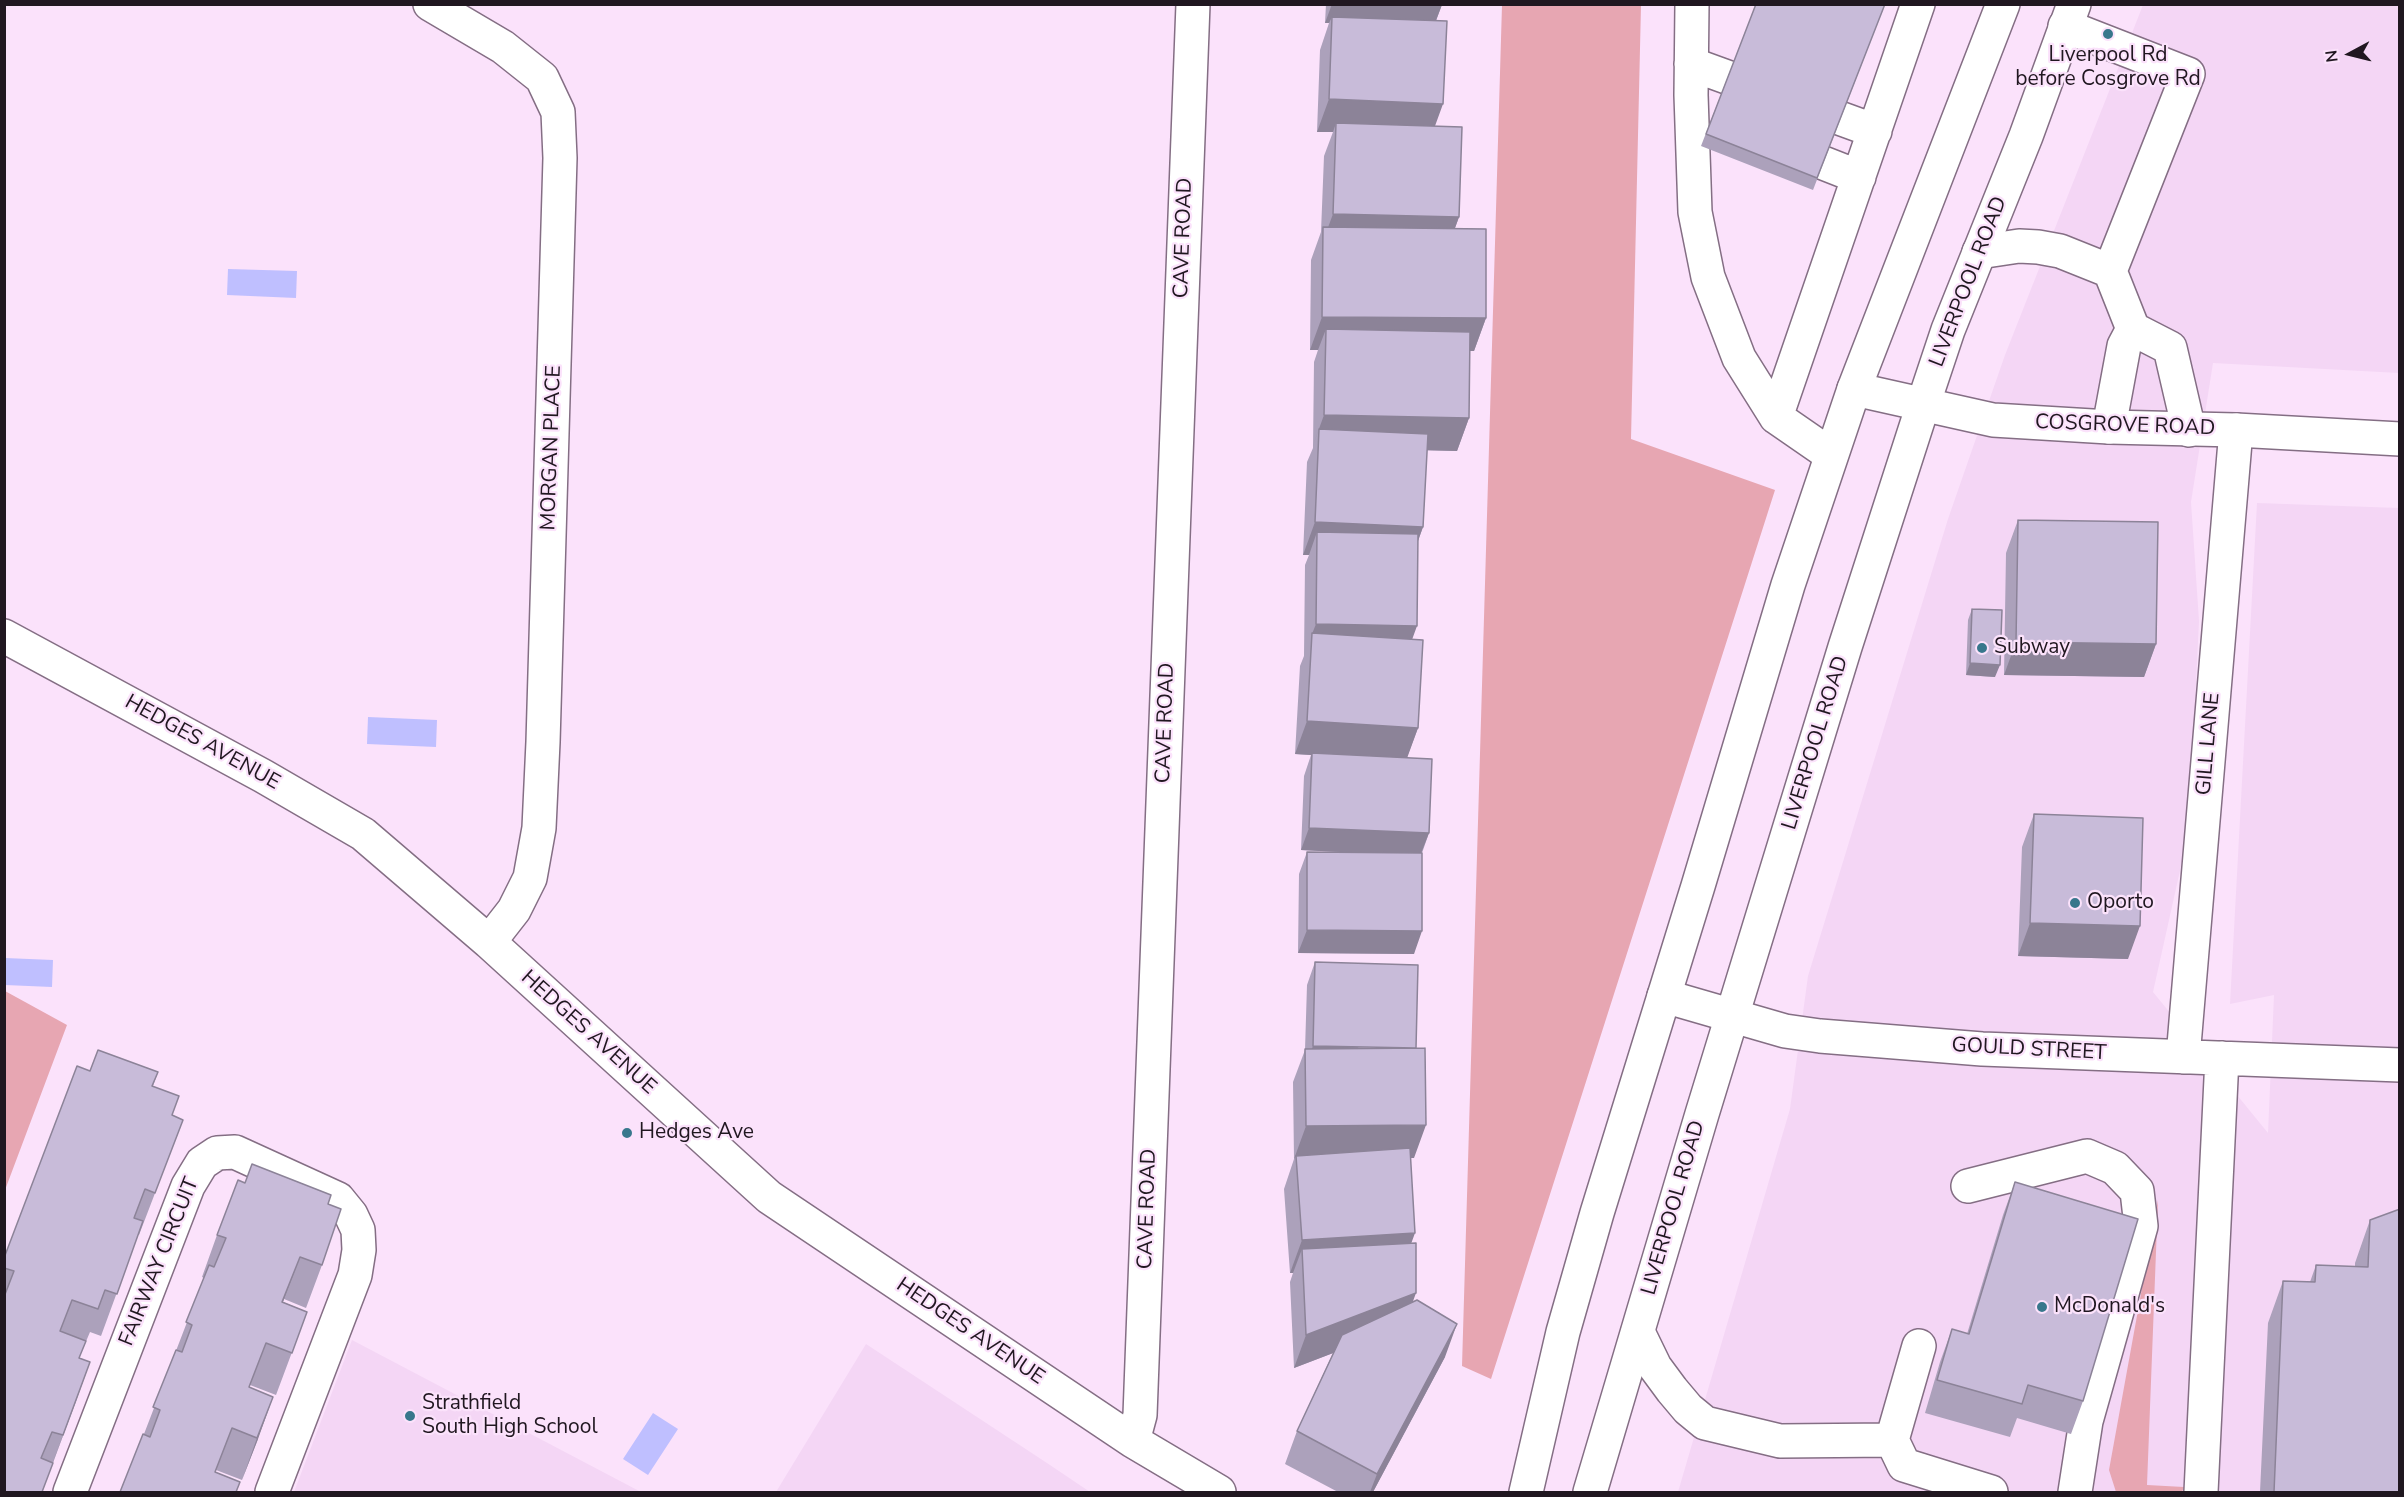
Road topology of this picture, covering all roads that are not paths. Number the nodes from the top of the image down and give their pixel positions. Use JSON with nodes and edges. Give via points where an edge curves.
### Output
{"nodes":[{"id":1,"x":430,"y":4,"type":"edge"},
{"id":2,"x":1193,"y":4,"type":"edge"},
{"id":3,"x":1692,"y":4,"type":"edge"},
{"id":4,"x":1918,"y":4,"type":"edge"},
{"id":5,"x":2003,"y":4,"type":"edge"},
{"id":6,"x":2069,"y":15,"type":"edge"},
{"id":7,"x":1691,"y":64,"type":"junction"},
{"id":8,"x":1692,"y":112,"type":"junction"},
{"id":9,"x":1875,"y":131,"type":"junction"},
{"id":10,"x":1859,"y":177,"type":"junction"},
{"id":11,"x":1979,"y":252,"type":"junction"},
{"id":12,"x":2110,"y":271,"type":"junction"},
{"id":13,"x":2133,"y":329,"type":"junction"},
{"id":14,"x":1854,"y":389,"type":"junction"},
{"id":15,"x":1923,"y":405,"type":"junction"},
{"id":16,"x":1776,"y":417,"type":"junction"},
{"id":17,"x":2109,"y":427,"type":"junction"},
{"id":18,"x":2188,"y":430,"type":"junction"},
{"id":19,"x":2236,"y":430,"type":"junction"},
{"id":20,"x":2400,"y":439,"type":"edge"},
{"id":21,"x":1831,"y":455,"type":"junction"},
{"id":22,"x":4,"y":636,"type":"edge"},
{"id":23,"x":489,"y":942,"type":"junction"},
{"id":24,"x":1664,"y":996,"type":"junction"},
{"id":25,"x":1733,"y":1017,"type":"junction"},
{"id":26,"x":2183,"y":1057,"type":"junction"},
{"id":27,"x":2222,"y":1058,"type":"junction"},
{"id":28,"x":2400,"y":1065,"type":"edge"},
{"id":29,"x":1968,"y":1186,"type":"dead end"},
{"id":30,"x":1638,"y":1332,"type":"junction"},
{"id":31,"x":1919,"y":1346,"type":"dead end"},
{"id":32,"x":1892,"y":1440,"type":"junction"},
{"id":33,"x":1133,"y":1442,"type":"junction"},
{"id":34,"x":69,"y":1492,"type":"edge"},
{"id":35,"x":272,"y":1492,"type":"edge"},
{"id":36,"x":1219,"y":1492,"type":"edge"},
{"id":37,"x":1526,"y":1492,"type":"edge"},
{"id":38,"x":1590,"y":1492,"type":"edge"},
{"id":39,"x":1991,"y":1492,"type":"edge"},
{"id":40,"x":2075,"y":1492,"type":"edge"},
{"id":41,"x":2201,"y":1492,"type":"edge"}],
"edges":[{"from":1,"to":23,"type":"main road","name":"MORGAN PLACE","via":[[503,47],[542,78],[558,112],[560,182],[539,828],[530,878],[514,910]]},
{"from":2,"to":33,"type":"main road","name":"CAVE ROAD","via":[[1140,1415]]},
{"from":3,"to":7,"type":"main road"},
{"from":4,"to":9,"type":"main road"},
{"from":5,"to":14,"type":"main road"},
{"from":6,"to":11,"type":"main road","name":"LIVERPOOL ROAD"},
{"from":6,"to":12,"type":"main road","via":[[2188,74]]},
{"from":7,"to":8,"type":"main road"},
{"from":7,"to":9,"type":"main road"},
{"from":8,"to":10,"type":"main road"},
{"from":8,"to":16,"type":"main road","via":[[1695,212],[1708,278],[1739,358]]},
{"from":9,"to":10,"type":"main road"},
{"from":10,"to":16,"type":"main road"},
{"from":11,"to":12,"type":"main road","via":[[2038,247],[2060,251]]},
{"from":11,"to":15,"type":"main road","name":"LIVERPOOL ROAD"},
{"from":12,"to":13,"type":"main road"},
{"from":13,"to":17,"type":"main road","via":[[2124,346]]},
{"from":13,"to":18,"type":"main road","via":[[2170,348]]},
{"from":14,"to":15,"type":"main road","name":"COSGROVE ROAD"},
{"from":14,"to":21,"type":"main road"},
{"from":15,"to":17,"type":"main road","name":"COSGROVE ROAD","via":[[1993,420]]},
{"from":15,"to":25,"type":"main road","name":"LIVERPOOL ROAD"},
{"from":16,"to":21,"type":"main road"},
{"from":17,"to":18,"type":"main road","name":"COSGROVE ROAD"},
{"from":18,"to":19,"type":"main road","name":"COSGROVE ROAD"},
{"from":19,"to":20,"type":"main road","name":"COSGROVE ROAD"},
{"from":19,"to":26,"type":"main road","name":"GILL LANE"},
{"from":21,"to":24,"type":"main road"},
{"from":22,"to":23,"type":"main road","name":"HEDGES AVENUE","via":[[363,834]]},
{"from":23,"to":33,"type":"main road","name":"HEDGES AVENUE","via":[[769,1197]]},
{"from":24,"to":25,"type":"main road","name":"GOULD STREET"},
{"from":24,"to":37,"type":"main road","via":[[1581,1267]]},
{"from":25,"to":26,"type":"main road","name":"GOULD STREET","via":[[1820,1036],[1982,1049]]},
{"from":25,"to":30,"type":"main road","name":"LIVERPOOL ROAD"},
{"from":26,"to":27,"type":"main road","name":"GOULD STREET"},
{"from":27,"to":28,"type":"main road","name":"GOULD STREET"},
{"from":27,"to":41,"type":"main road"},
{"from":29,"to":40,"type":"main road","via":[[2087,1156],[2115,1168],[2137,1191],[2141,1226],[2086,1420]]},
{"from":30,"to":32,"type":"main road","via":[[1655,1367],[1688,1409],[1705,1423],[1780,1441]]},
{"from":30,"to":38,"type":"main road","name":"LIVERPOOL ROAD"},
{"from":31,"to":32,"type":"main road"},
{"from":32,"to":39,"type":"main road","via":[[1904,1466]]},
{"from":33,"to":36,"type":"main road","name":"HEDGES AVENUE"},
{"from":34,"to":35,"type":"main road","name":"FAIRWAY CIRCUIT","via":[[188,1186],[202,1164],[217,1153],[235,1152],[338,1199],[358,1230],[355,1275]]}]}
